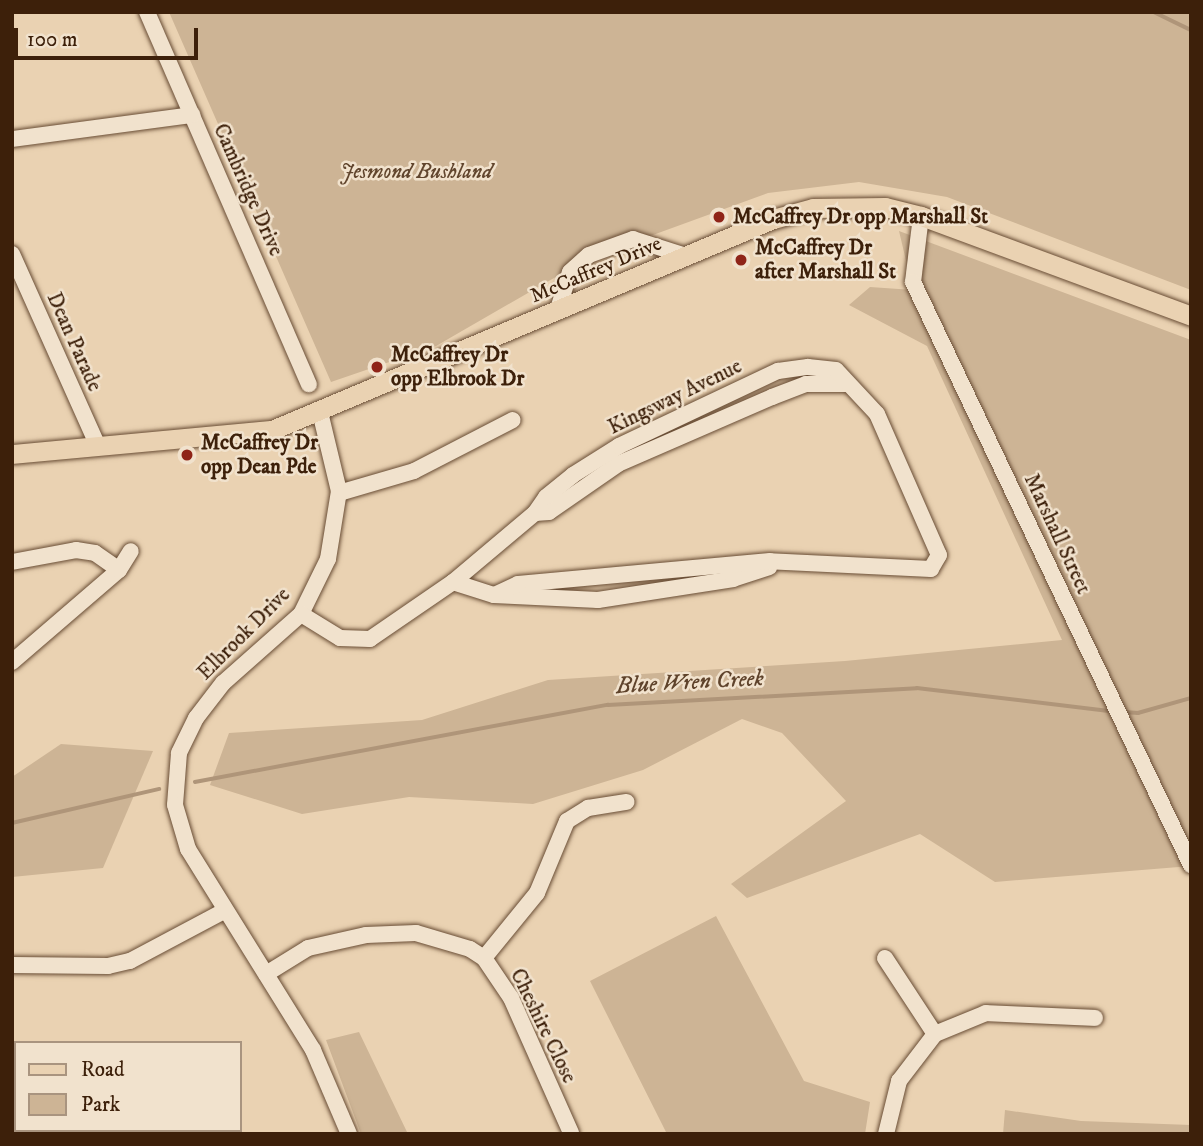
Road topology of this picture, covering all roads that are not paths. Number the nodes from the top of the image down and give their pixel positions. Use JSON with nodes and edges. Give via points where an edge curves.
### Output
{"nodes":[{"id":1,"x":147,"y":12,"type":"edge"},
{"id":2,"x":192,"y":115,"type":"junction"},
{"id":3,"x":12,"y":139,"type":"edge"},
{"id":4,"x":921,"y":216,"type":"junction"},
{"id":5,"x":12,"y":254,"type":"edge"},
{"id":6,"x":686,"y":256,"type":"junction"},
{"id":7,"x":17,"y":276,"type":"edge"},
{"id":8,"x":557,"y":312,"type":"junction"},
{"id":9,"x":1191,"y":316,"type":"edge"},
{"id":10,"x":309,"y":384,"type":"dead end"},
{"id":11,"x":320,"y":412,"type":"junction"},
{"id":12,"x":513,"y":420,"type":"dead end"},
{"id":13,"x":98,"y":446,"type":"junction"},
{"id":14,"x":12,"y":454,"type":"edge"},
{"id":15,"x":339,"y":493,"type":"junction"},
{"id":16,"x":131,"y":551,"type":"dead end"},
{"id":17,"x":12,"y":562,"type":"edge"},
{"id":18,"x":120,"y":569,"type":"junction"},
{"id":19,"x":453,"y":582,"type":"junction"},
{"id":20,"x":301,"y":614,"type":"junction"},
{"id":21,"x":12,"y":662,"type":"edge"},
{"id":22,"x":627,"y":802,"type":"dead end"},
{"id":23,"x":1191,"y":865,"type":"edge"},
{"id":24,"x":225,"y":911,"type":"junction"},
{"id":25,"x":484,"y":958,"type":"junction"},
{"id":26,"x":885,"y":958,"type":"dead end"},
{"id":27,"x":12,"y":965,"type":"edge"},
{"id":28,"x":266,"y":974,"type":"junction"},
{"id":29,"x":1095,"y":1018,"type":"dead end"},
{"id":30,"x":935,"y":1034,"type":"junction"},
{"id":31,"x":571,"y":1133,"type":"edge"},
{"id":32,"x":349,"y":1134,"type":"edge"},
{"id":33,"x":886,"y":1134,"type":"edge"}],
"edges":[{"from":1,"to":2,"type":"street","name":"Cambridge Drive"},
{"from":2,"to":3,"type":"street"},
{"from":2,"to":10,"type":"street","name":"Cambridge Drive"},
{"from":4,"to":6,"type":"main road","name":"McCaffrey Drive","via":[[885,207],[813,208],[773,219]]},
{"from":4,"to":9,"type":"main road","name":"McCaffrey Drive"},
{"from":4,"to":23,"type":"street","name":"Marshall Street","via":[[914,282]]},
{"from":5,"to":7,"type":"street","name":"Dean Parade"},
{"from":6,"to":8,"type":"main road","name":"McCaffrey Drive"},
{"from":6,"to":8,"type":"street","via":[[633,239],[589,255],[570,272]]},
{"from":7,"to":13,"type":"street","name":"Dean Parade"},
{"from":8,"to":11,"type":"main road","name":"McCaffrey Drive"},
{"from":11,"to":13,"type":"main road","name":"McCaffrey Drive","via":[[272,430]]},
{"from":11,"to":15,"type":"street","name":"Elbrook Drive"},
{"from":12,"to":15,"type":"street","via":[[414,471]]},
{"from":13,"to":14,"type":"main road","name":"McCaffrey Drive"},
{"from":15,"to":20,"type":"street","name":"Elbrook Drive","via":[[328,559]]},
{"from":16,"to":18,"type":"street"},
{"from":17,"to":18,"type":"street","via":[[76,550],[95,554]]},
{"from":18,"to":21,"type":"street"},
{"from":19,"to":19,"type":"street","name":"Kingsway Avenue","via":[[535,513],[546,497],[619,446],[778,371],[808,367],[836,370],[877,414],[939,555],[931,569],[795,561],[518,584],[494,595]]},
{"from":19,"to":20,"type":"street","name":"Kingsway Avenue","via":[[386,631],[363,641],[340,638]]},
{"from":20,"to":24,"type":"street","name":"Elbrook Drive","via":[[208,700],[179,753],[178,821],[188,849]]},
{"from":22,"to":25,"type":"street","via":[[588,808],[567,821],[537,894]]},
{"from":24,"to":27,"type":"street","via":[[130,961],[108,966]]},
{"from":24,"to":28,"type":"street","name":"Elbrook Drive"},
{"from":25,"to":28,"type":"street","name":"Cheshire Close","via":[[436,936],[366,935],[308,948]]},
{"from":25,"to":31,"type":"street","name":"Cheshire Close","via":[[511,998]]},
{"from":26,"to":30,"type":"street"},
{"from":28,"to":32,"type":"street","name":"Elbrook Drive","via":[[313,1050]]},
{"from":29,"to":30,"type":"street","via":[[986,1013]]},
{"from":30,"to":33,"type":"street","via":[[900,1081]]}]}
